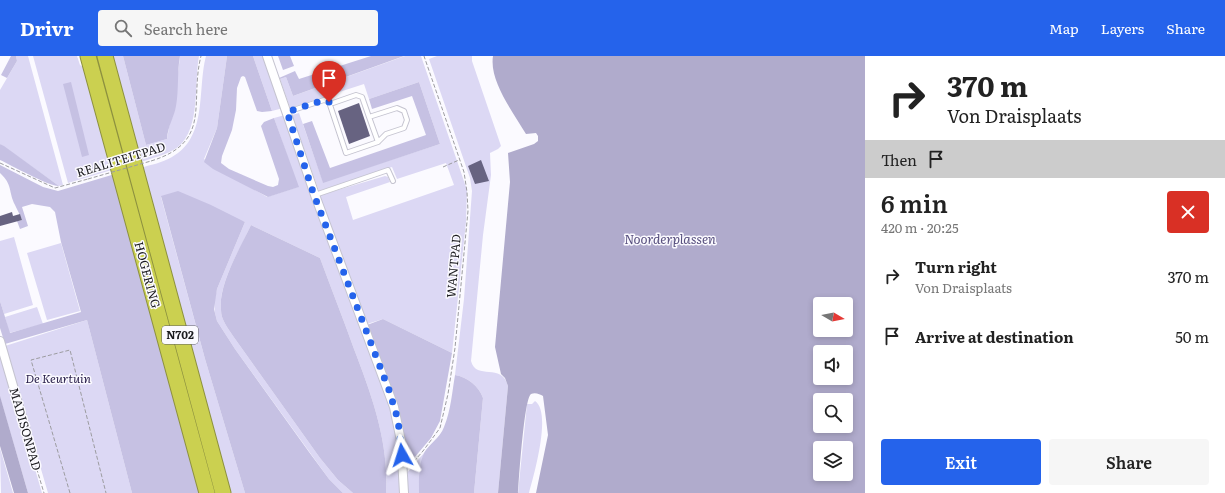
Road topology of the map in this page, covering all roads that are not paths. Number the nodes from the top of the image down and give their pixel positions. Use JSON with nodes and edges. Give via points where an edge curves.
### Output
{"nodes":[{"id":1,"x":88,"y":56,"type":"edge"},
{"id":2,"x":105,"y":56,"type":"edge"},
{"id":3,"x":267,"y":56,"type":"edge"},
{"id":4,"x":329,"y":102,"type":"junction"},
{"id":5,"x":287,"y":112,"type":"junction"},
{"id":6,"x":369,"y":117,"type":"junction"},
{"id":7,"x":378,"y":142,"type":"junction"},
{"id":8,"x":393,"y":181,"type":"dead end"},
{"id":9,"x":314,"y":195,"type":"junction"},
{"id":10,"x":0,"y":341,"type":"edge"},
{"id":11,"x":27,"y":434,"type":"road end"},
{"id":12,"x":207,"y":493,"type":"edge"},
{"id":13,"x":224,"y":493,"type":"edge"},
{"id":14,"x":404,"y":493,"type":"edge"}],
"edges":[{"from":1,"to":12,"type":"highway","name":"HOGERING","number":"N702"},
{"from":2,"to":13,"type":"highway","name":"HOGERING","number":"N702"},
{"from":3,"to":5,"type":"street"},
{"from":4,"to":5,"type":"lane","via":[[324,100]]},
{"from":4,"to":6,"type":"lane","via":[[356,95],[362,97]]},
{"from":4,"to":7,"type":"lane","via":[[346,153]]},
{"from":5,"to":9,"type":"street"},
{"from":6,"to":7,"type":"lane"},
{"from":6,"to":7,"type":"lane","via":[[397,108],[404,111],[407,120],[404,128],[386,134]]},
{"from":8,"to":9,"type":"lane","via":[[388,170]]},
{"from":9,"to":14,"type":"street","via":[[391,395],[398,420]]},
{"from":10,"to":11,"type":"street","name":"MADISONPAD"}]}
